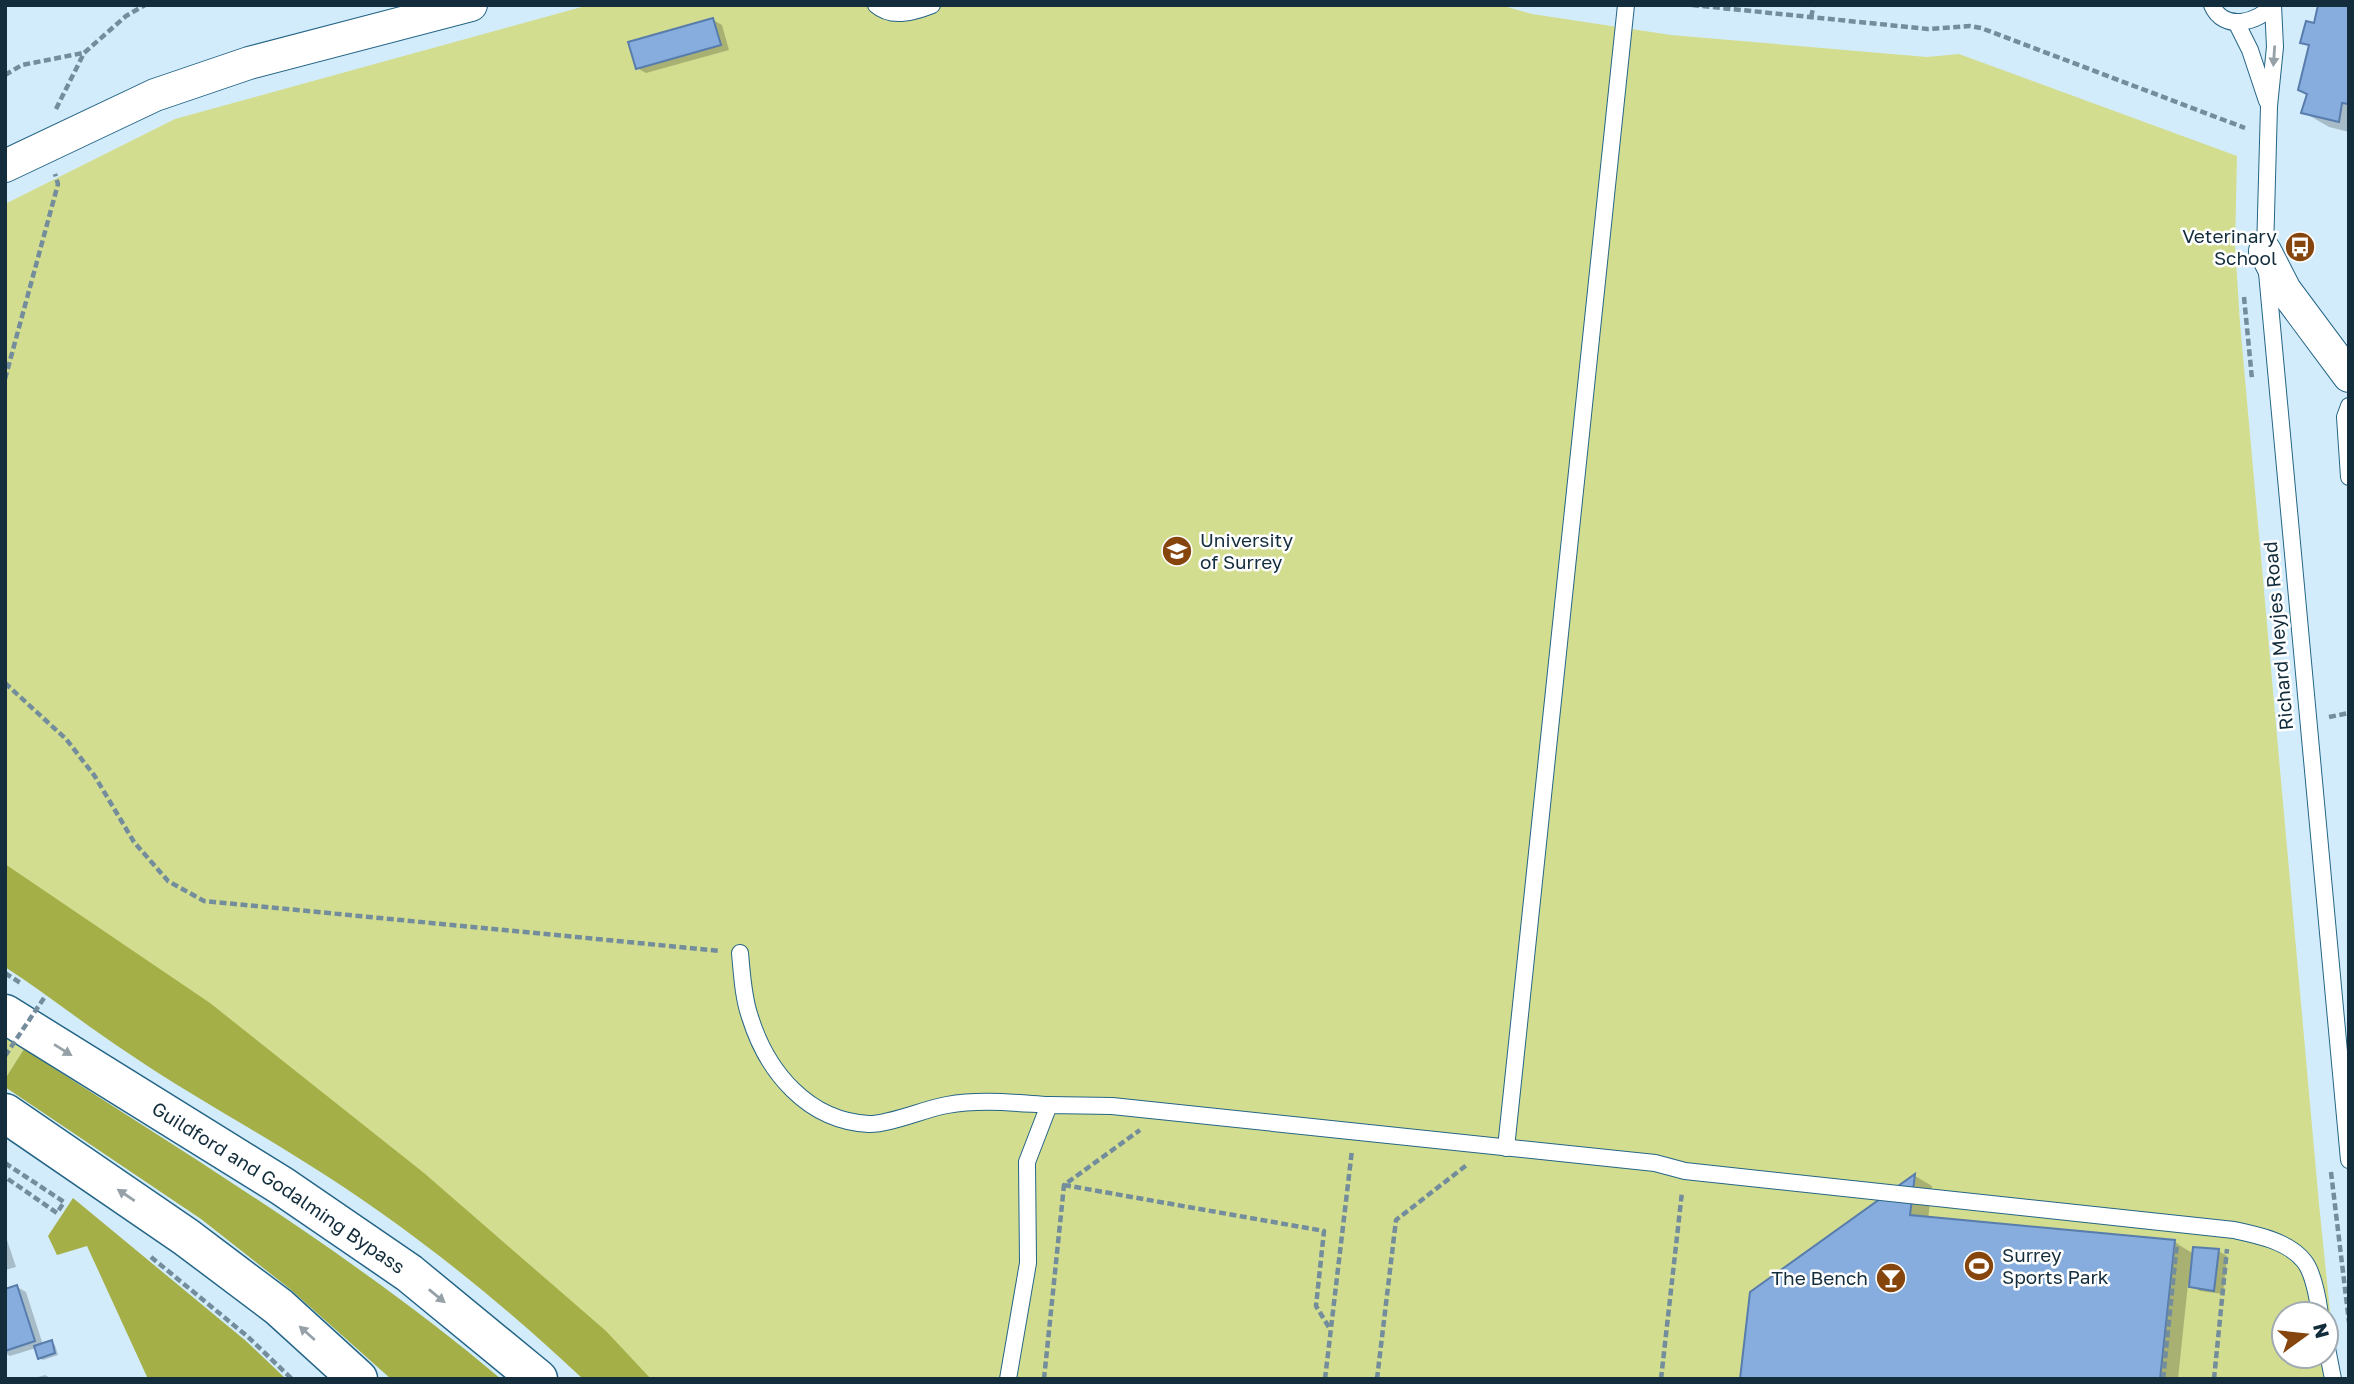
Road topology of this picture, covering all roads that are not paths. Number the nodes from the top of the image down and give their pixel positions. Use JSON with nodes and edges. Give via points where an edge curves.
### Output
{"nodes":[{"id":1,"x":471,"y":5,"type":"edge"},
{"id":2,"x":876,"y":5,"type":"edge"},
{"id":3,"x":932,"y":5,"type":"edge"},
{"id":4,"x":1626,"y":5,"type":"edge"},
{"id":5,"x":2212,"y":5,"type":"edge"},
{"id":6,"x":2273,"y":5,"type":"edge"},
{"id":7,"x":2236,"y":22,"type":"junction"},
{"id":8,"x":2269,"y":106,"type":"junction"},
{"id":9,"x":5,"y":166,"type":"edge"},
{"id":10,"x":2265,"y":251,"type":"junction"},
{"id":11,"x":2349,"y":376,"type":"edge"},
{"id":12,"x":2349,"y":406,"type":"edge"},
{"id":13,"x":2349,"y":477,"type":"edge"},
{"id":14,"x":740,"y":953,"type":"road end"},
{"id":15,"x":5,"y":1014,"type":"edge"},
{"id":16,"x":1049,"y":1105,"type":"junction"},
{"id":17,"x":5,"y":1113,"type":"edge"},
{"id":18,"x":1499,"y":1147,"type":"junction"},
{"id":19,"x":2349,"y":1160,"type":"edge"},
{"id":20,"x":2317,"y":1300,"type":"edge"},
{"id":21,"x":358,"y":1379,"type":"edge"},
{"id":22,"x":538,"y":1379,"type":"edge"},
{"id":23,"x":1008,"y":1379,"type":"edge"}],
"edges":[{"from":1,"to":9,"type":"street","via":[[249,63],[155,95]]},
{"from":2,"to":3,"type":"lane","via":[[911,13]]},
{"from":4,"to":18,"type":"lane"},
{"from":5,"to":7,"type":"lane","via":[[2223,18]]},
{"from":6,"to":7,"type":"lane","via":[[2257,18]]},
{"from":6,"to":8,"type":"lane","name":"Richard Meyjes Road","one_way":true,"via":[[2275,47]]},
{"from":7,"to":8,"type":"lane","name":"Richard Meyjes Road"},
{"from":8,"to":10,"type":"lane","name":"Richard Meyjes Road"},
{"from":10,"to":11,"type":"street","via":[[2286,290]]},
{"from":10,"to":19,"type":"lane","name":"Richard Meyjes Road"},
{"from":12,"to":13,"type":"lane","via":[[2345,417]]},
{"from":14,"to":16,"type":"lane","via":[[749,1015],[763,1051],[805,1103],[843,1121],[872,1124],[947,1105],[986,1101]]},
{"from":15,"to":22,"type":"highway","name":"Guildford and Godalming Bypass","one_way":true,"via":[[292,1193],[409,1273]]},
{"from":16,"to":18,"type":"lane","via":[[1112,1106]]},
{"from":16,"to":23,"type":"lane","via":[[1027,1162],[1028,1263]]},
{"from":21,"to":17,"type":"highway","one_way":true,"via":[[279,1307]]},
{"from":18,"to":20,"type":"lane","via":[[2261,1236],[2305,1261]]}]}
